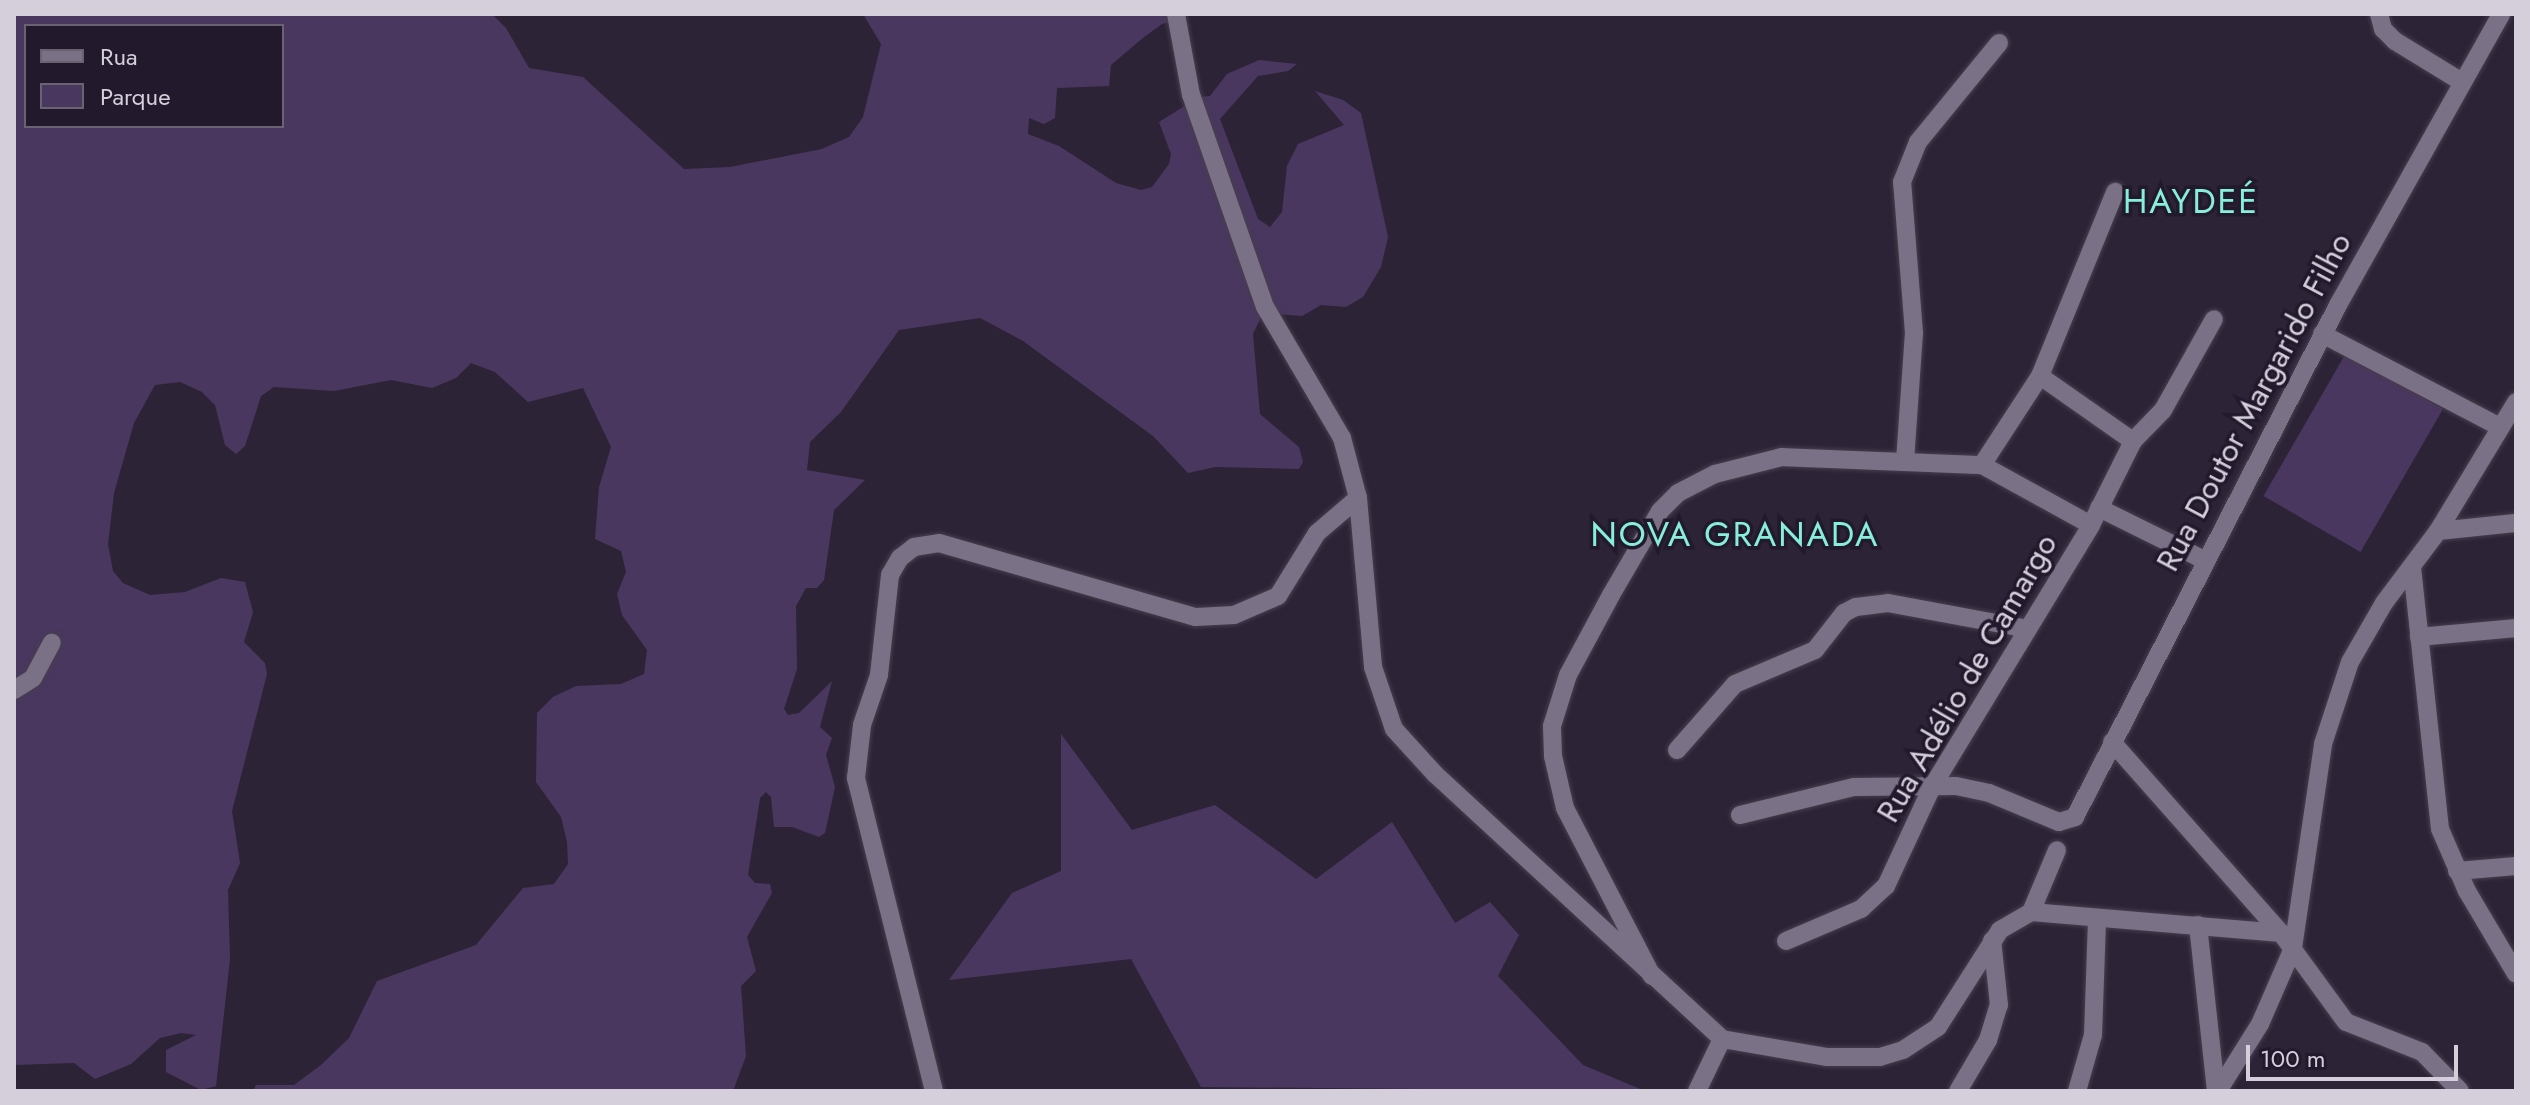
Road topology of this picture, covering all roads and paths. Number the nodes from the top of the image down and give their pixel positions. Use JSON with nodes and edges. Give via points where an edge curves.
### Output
{"nodes":[{"id":1,"x":1176,"y":14,"type":"edge"},
{"id":2,"x":2379,"y":14,"type":"edge"},
{"id":3,"x":2501,"y":14,"type":"edge"},
{"id":4,"x":1999,"y":43,"type":"dead end"},
{"id":5,"x":2462,"y":82,"type":"junction"},
{"id":6,"x":2115,"y":192,"type":"dead end"},
{"id":7,"x":2214,"y":319,"type":"dead end"},
{"id":8,"x":2322,"y":334,"type":"junction"},
{"id":9,"x":2040,"y":376,"type":"junction"},
{"id":10,"x":2516,"y":402,"type":"edge"},
{"id":11,"x":2500,"y":427,"type":"junction"},
{"id":12,"x":2133,"y":441,"type":"junction"},
{"id":13,"x":1905,"y":461,"type":"junction"},
{"id":14,"x":1982,"y":465,"type":"junction"},
{"id":15,"x":1358,"y":498,"type":"junction"},
{"id":16,"x":2095,"y":516,"type":"junction"},
{"id":17,"x":2516,"y":523,"type":"edge"},
{"id":18,"x":2438,"y":531,"type":"junction"},
{"id":19,"x":2204,"y":560,"type":"junction"},
{"id":20,"x":2412,"y":567,"type":"junction"},
{"id":21,"x":2516,"y":628,"type":"edge"},
{"id":22,"x":2028,"y":629,"type":"junction"},
{"id":23,"x":2419,"y":637,"type":"junction"},
{"id":24,"x":52,"y":643,"type":"dead end"},
{"id":25,"x":14,"y":690,"type":"edge"},
{"id":26,"x":2112,"y":742,"type":"junction"},
{"id":27,"x":1677,"y":750,"type":"dead end"},
{"id":28,"x":1932,"y":787,"type":"junction"},
{"id":29,"x":1740,"y":815,"type":"dead end"},
{"id":30,"x":2057,"y":850,"type":"dead end"},
{"id":31,"x":2516,"y":866,"type":"edge"},
{"id":32,"x":2457,"y":871,"type":"junction"},
{"id":33,"x":2031,"y":912,"type":"junction"},
{"id":34,"x":2097,"y":920,"type":"junction"},
{"id":35,"x":2198,"y":925,"type":"junction"},
{"id":36,"x":2281,"y":933,"type":"junction"},
{"id":37,"x":1992,"y":940,"type":"junction"},
{"id":38,"x":1786,"y":941,"type":"dead end"},
{"id":39,"x":2293,"y":948,"type":"junction"},
{"id":40,"x":2516,"y":974,"type":"edge"},
{"id":41,"x":1652,"y":976,"type":"junction"},
{"id":42,"x":1722,"y":1039,"type":"junction"},
{"id":43,"x":934,"y":1091,"type":"edge"},
{"id":44,"x":1697,"y":1091,"type":"edge"},
{"id":45,"x":1958,"y":1091,"type":"edge"},
{"id":46,"x":2077,"y":1091,"type":"edge"},
{"id":47,"x":2217,"y":1091,"type":"edge"},
{"id":48,"x":2460,"y":1091,"type":"edge"}],
"edges":[{"from":1,"to":15,"type":"street","via":[[1191,95],[1265,307],[1342,438]]},
{"from":2,"to":5,"type":"street","via":[[2383,29],[2395,41]]},
{"from":3,"to":5,"type":"street","name":"Rua Doutor Margarido Filho"},
{"from":4,"to":13,"type":"street","via":[[1918,142],[1902,182],[1913,318]]},
{"from":5,"to":8,"type":"street","name":"Rua Doutor Margarido Filho"},
{"from":6,"to":9,"type":"street"},
{"from":7,"to":12,"type":"street","name":"Rua Adélio de Camargo","via":[[2163,410]]},
{"from":8,"to":11,"type":"street"},
{"from":8,"to":19,"type":"street","name":"Rua Doutor Margarido Filho"},
{"from":9,"to":12,"type":"street"},
{"from":9,"to":14,"type":"street"},
{"from":10,"to":11,"type":"street"},
{"from":11,"to":18,"type":"street"},
{"from":12,"to":16,"type":"street","name":"Rua Adélio de Camargo"},
{"from":13,"to":14,"type":"street"},
{"from":13,"to":41,"type":"street","via":[[1782,457],[1715,474],[1678,493],[1639,546],[1568,675],[1552,726],[1558,782],[1579,841]]},
{"from":14,"to":16,"type":"street"},
{"from":15,"to":41,"type":"street","via":[[1373,667],[1394,729]]},
{"from":15,"to":43,"type":"street","via":[[1317,533],[1278,596],[1265,606],[1234,615],[1196,617],[939,543],[914,547],[900,558],[890,575],[879,675],[862,725],[856,778]]},
{"from":16,"to":19,"type":"street"},
{"from":16,"to":22,"type":"street","name":"Rua Adélio de Camargo"},
{"from":17,"to":18,"type":"street"},
{"from":18,"to":20,"type":"street"},
{"from":19,"to":26,"type":"street","name":"Rua Doutor Margarido Filho"},
{"from":20,"to":23,"type":"street"},
{"from":20,"to":39,"type":"street","via":[[2384,603],[2340,686],[2316,783]]},
{"from":21,"to":23,"type":"street"},
{"from":22,"to":27,"type":"street","via":[[1888,603],[1856,607],[1815,650],[1735,684]]},
{"from":22,"to":28,"type":"street","name":"Rua Adélio de Camargo"},
{"from":23,"to":32,"type":"street","via":[[2434,804]]},
{"from":24,"to":25,"type":"street","via":[[33,678]]},
{"from":26,"to":28,"type":"street","name":"Rua Doutor Margarido Filho","via":[[2068,822],[1973,788]]},
{"from":26,"to":36,"type":"street"},
{"from":28,"to":29,"type":"street","via":[[1854,787]]},
{"from":28,"to":38,"type":"street","name":"Rua Adélio de Camargo","via":[[1896,866],[1874,899]]},
{"from":30,"to":33,"type":"street"},
{"from":31,"to":32,"type":"street"},
{"from":32,"to":40,"type":"street"},
{"from":33,"to":34,"type":"street"},
{"from":33,"to":37,"type":"street","via":[[2008,922]]},
{"from":34,"to":35,"type":"street"},
{"from":34,"to":46,"type":"street","via":[[2093,1035]]},
{"from":35,"to":36,"type":"street"},
{"from":35,"to":47,"type":"street"},
{"from":36,"to":39,"type":"street"},
{"from":37,"to":42,"type":"street","via":[[1938,1027],[1903,1050],[1880,1057],[1827,1057]]},
{"from":37,"to":45,"type":"street","via":[[1999,1005],[1983,1052]]},
{"from":39,"to":47,"type":"street","via":[[2260,1024]]},
{"from":39,"to":48,"type":"street","via":[[2346,1022],[2422,1052]]},
{"from":41,"to":42,"type":"street"},
{"from":42,"to":44,"type":"street"}]}
